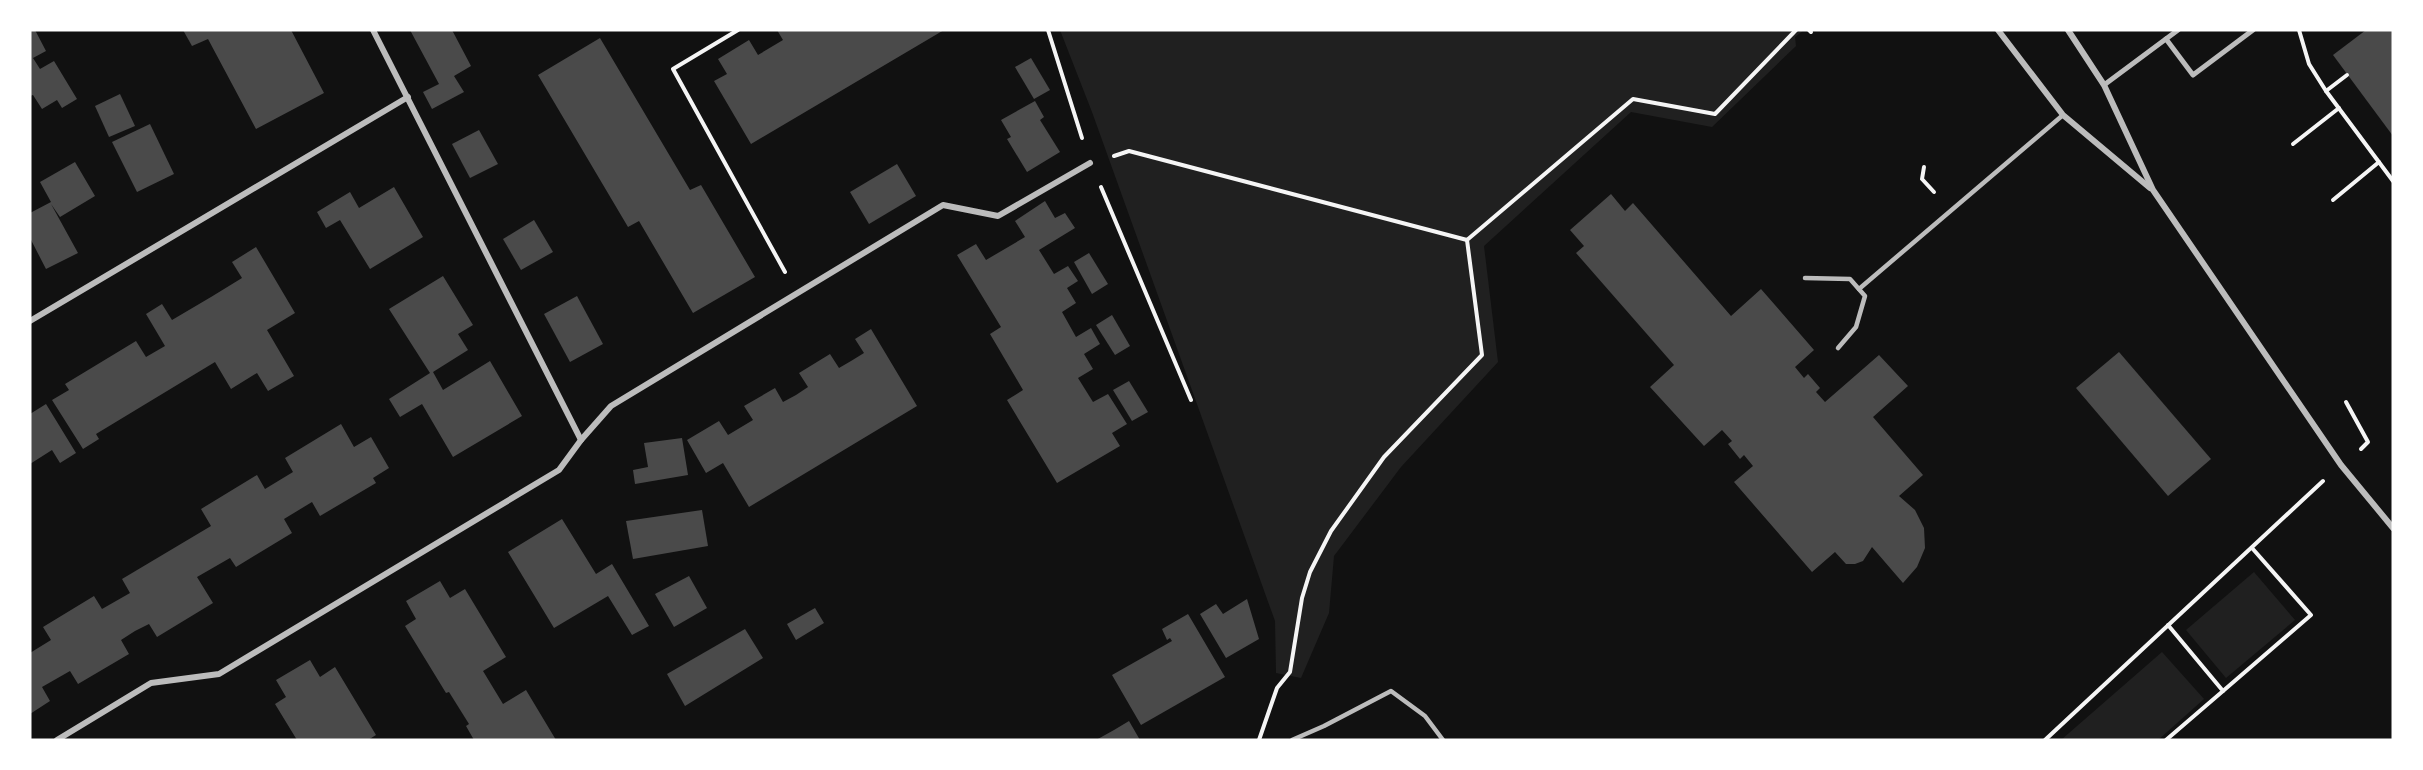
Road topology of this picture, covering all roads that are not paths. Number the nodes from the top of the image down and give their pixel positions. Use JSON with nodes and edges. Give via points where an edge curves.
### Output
{"nodes":[{"id":1,"x":373,"y":30,"type":"edge"},
{"id":2,"x":1998,"y":30,"type":"edge"},
{"id":3,"x":2068,"y":30,"type":"edge"},
{"id":4,"x":2178,"y":30,"type":"edge"},
{"id":5,"x":2253,"y":30,"type":"edge"},
{"id":6,"x":2166,"y":39,"type":"junction"},
{"id":7,"x":2104,"y":85,"type":"junction"},
{"id":8,"x":408,"y":97,"type":"junction"},
{"id":9,"x":2063,"y":115,"type":"junction"},
{"id":10,"x":1090,"y":163,"type":"road end"},
{"id":11,"x":2153,"y":190,"type":"junction"},
{"id":12,"x":1805,"y":278,"type":"dead end"},
{"id":13,"x":1859,"y":289,"type":"junction"},
{"id":14,"x":30,"y":321,"type":"edge"},
{"id":15,"x":1838,"y":348,"type":"dead end"},
{"id":16,"x":581,"y":440,"type":"junction"},
{"id":17,"x":2393,"y":528,"type":"edge"},
{"id":18,"x":57,"y":740,"type":"edge"},
{"id":19,"x":1292,"y":740,"type":"edge"},
{"id":20,"x":1443,"y":740,"type":"edge"}],
"edges":[{"from":1,"to":8,"type":"street"},
{"from":2,"to":9,"type":"street"},
{"from":3,"to":7,"type":"street"},
{"from":4,"to":6,"type":"street"},
{"from":5,"to":6,"type":"street","via":[[2193,75]]},
{"from":6,"to":7,"type":"street"},
{"from":7,"to":11,"type":"street"},
{"from":8,"to":14,"type":"street"},
{"from":8,"to":16,"type":"street"},
{"from":9,"to":11,"type":"street"},
{"from":9,"to":13,"type":"lane"},
{"from":10,"to":16,"type":"street","via":[[998,216],[943,205],[611,406]]},
{"from":11,"to":17,"type":"street","via":[[2335,456]]},
{"from":12,"to":13,"type":"lane","via":[[1850,279]]},
{"from":13,"to":15,"type":"lane","via":[[1864,296],[1856,327]]},
{"from":16,"to":18,"type":"street","via":[[559,470],[219,674],[151,683]]},
{"from":19,"to":20,"type":"lane","via":[[1391,691],[1425,716]]}]}
